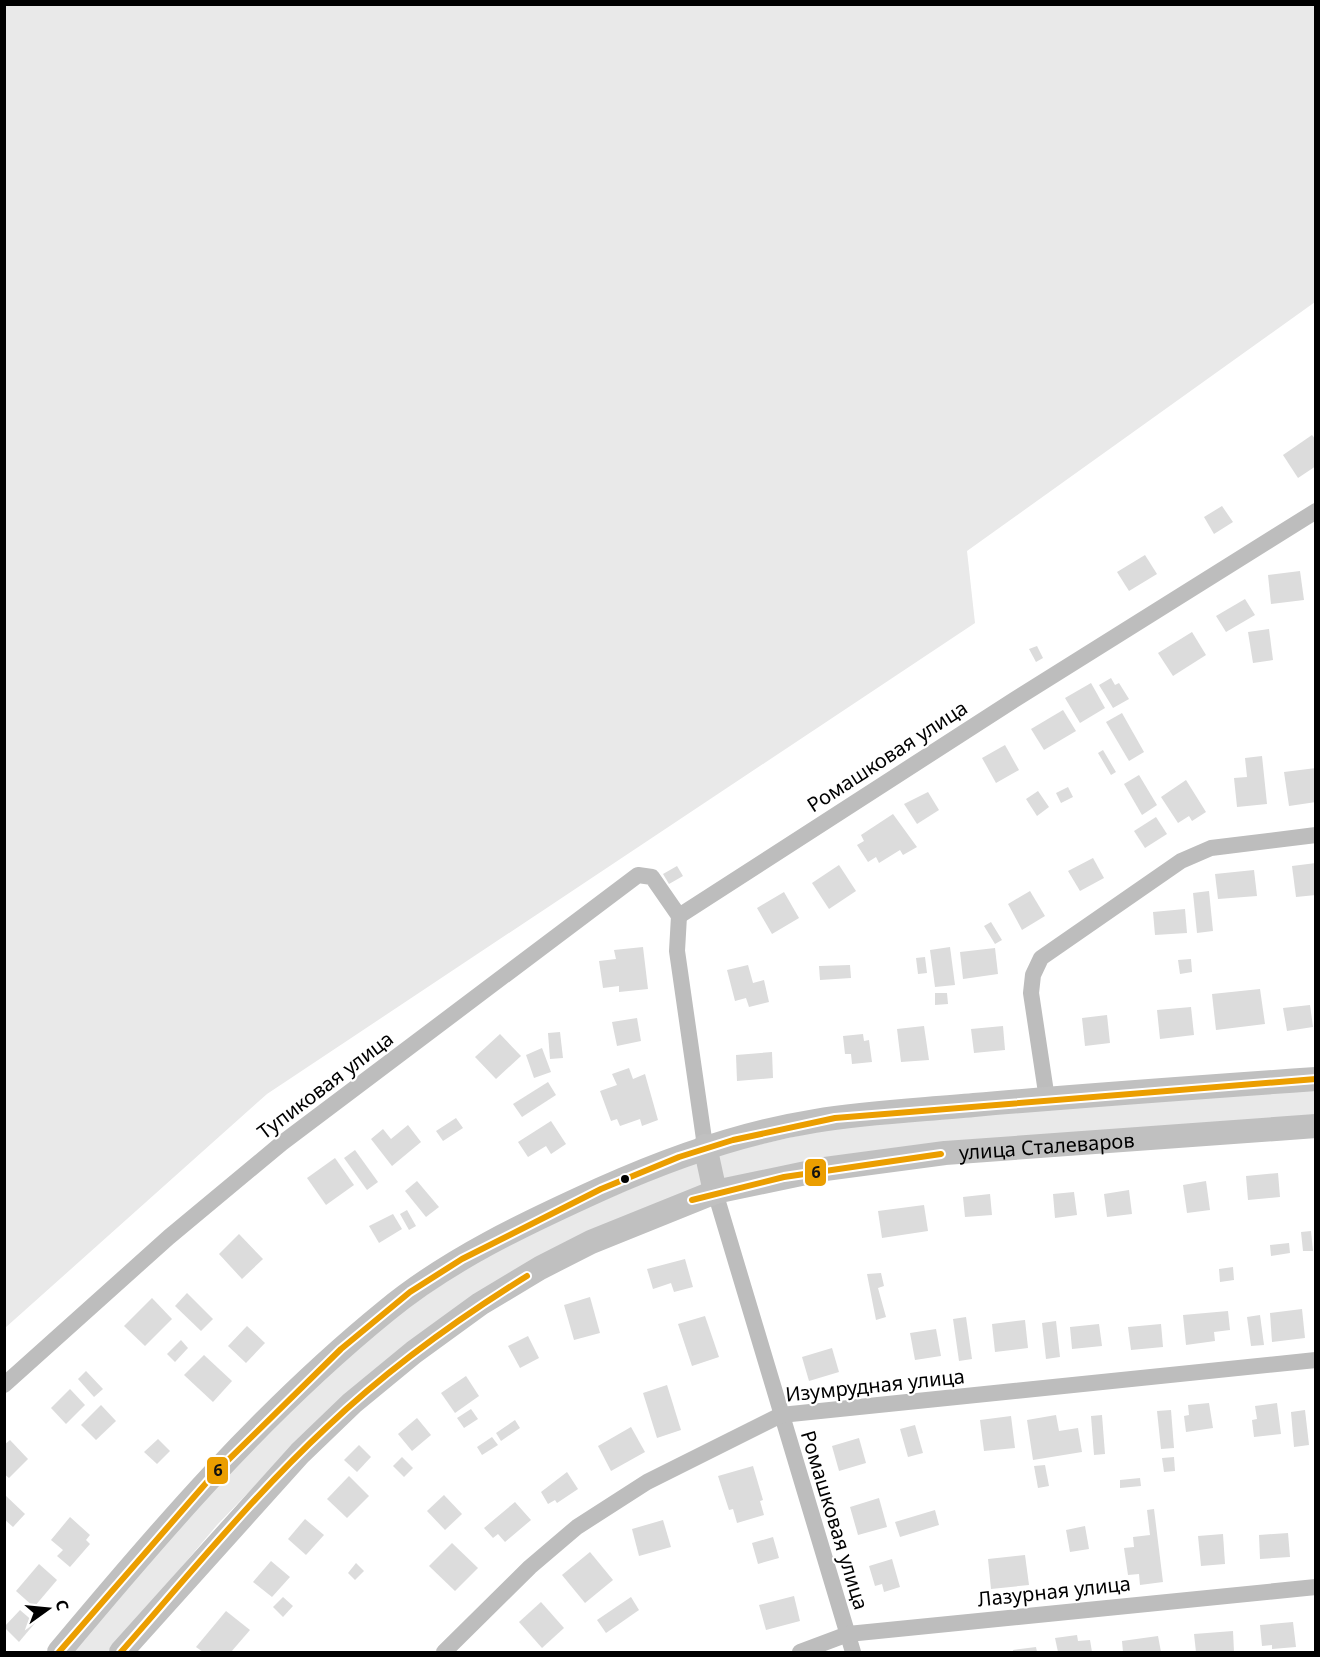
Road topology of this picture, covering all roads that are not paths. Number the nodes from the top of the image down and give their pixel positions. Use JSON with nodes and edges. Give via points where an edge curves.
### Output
{"nodes":[{"id":1,"x":1316,"y":511,"type":"edge"},
{"id":2,"x":1316,"y":835,"type":"edge"},
{"id":3,"x":679,"y":916,"type":"junction"},
{"id":4,"x":1316,"y":1079,"type":"edge"},
{"id":5,"x":1047,"y":1099,"type":"junction"},
{"id":6,"x":1316,"y":1126,"type":"edge"},
{"id":7,"x":705,"y":1146,"type":"junction"},
{"id":8,"x":715,"y":1192,"type":"junction"},
{"id":9,"x":1316,"y":1360,"type":"edge"},
{"id":10,"x":4,"y":1385,"type":"edge"},
{"id":11,"x":782,"y":1415,"type":"junction"},
{"id":12,"x":1316,"y":1587,"type":"edge"},
{"id":13,"x":848,"y":1634,"type":"junction"},
{"id":14,"x":59,"y":1653,"type":"edge"},
{"id":15,"x":121,"y":1653,"type":"edge"},
{"id":16,"x":444,"y":1653,"type":"edge"},
{"id":17,"x":800,"y":1653,"type":"edge"},
{"id":18,"x":853,"y":1653,"type":"edge"}],
"edges":[{"from":1,"to":3,"type":"street","name":"Ромашковая улица"},
{"from":2,"to":5,"type":"street","via":[[1211,848],[1181,861],[1041,958],[1033,975],[1031,993]]},
{"from":3,"to":7,"type":"street","via":[[677,951]]},
{"from":3,"to":10,"type":"street","name":"Тупиковая улица","via":[[652,877],[638,875],[282,1143]]},
{"from":4,"to":5,"type":"main road"},
{"from":5,"to":7,"type":"main road","via":[[815,1121]]},
{"from":6,"to":8,"type":"main road","name":"улица Сталеваров","via":[[945,1153],[825,1170]]},
{"from":7,"to":8,"type":"main road"},
{"from":7,"to":14,"type":"main road","via":[[548,1213],[468,1254],[387,1310],[269,1416],[164,1527]]},
{"from":8,"to":11,"type":"street","name":"Ромашковая улица"},
{"from":8,"to":15,"type":"main road","name":"улица Сталеваров","via":[[591,1242],[540,1268],[414,1352],[300,1453]]},
{"from":9,"to":11,"type":"street","name":"Изумрудная улица"},
{"from":11,"to":13,"type":"street","name":"Ромашковая улица"},
{"from":11,"to":16,"type":"street","name":"Изумрудная улица","via":[[647,1482],[577,1527]]},
{"from":12,"to":13,"type":"street","name":"Лазурная улица"},
{"from":13,"to":17,"type":"street","name":"Лазурная улица"},
{"from":13,"to":18,"type":"street","name":"Ромашковая улица"}]}
